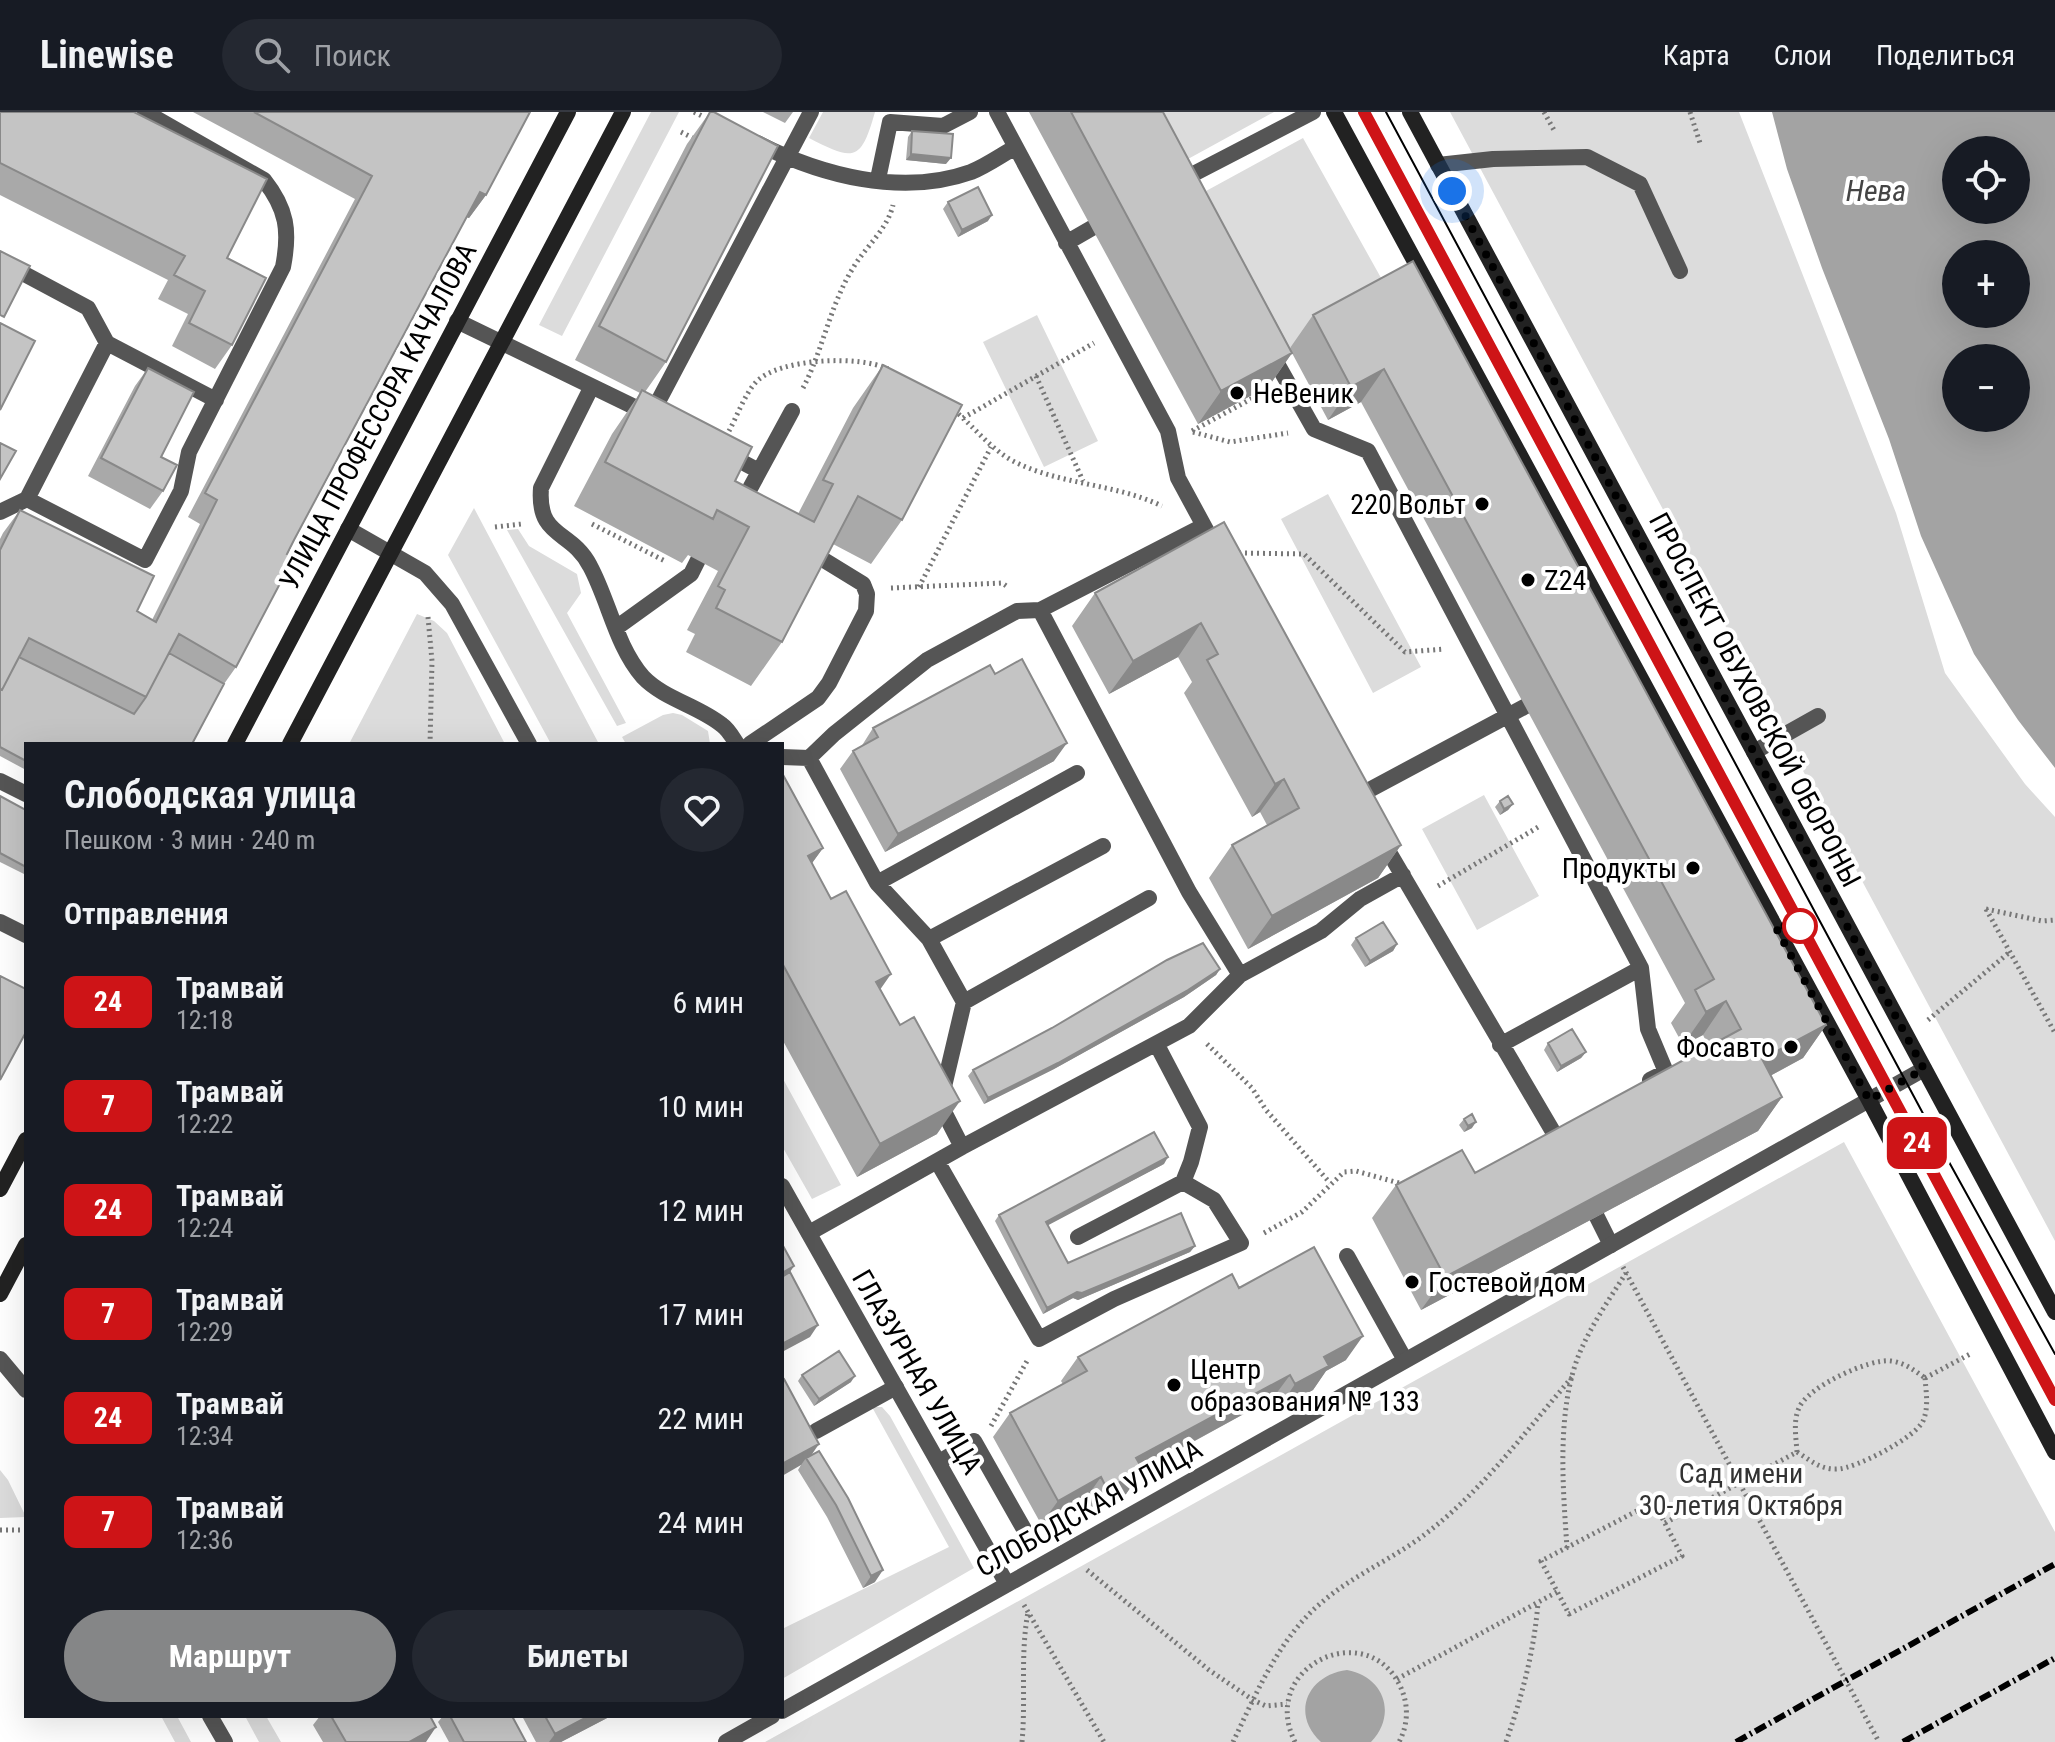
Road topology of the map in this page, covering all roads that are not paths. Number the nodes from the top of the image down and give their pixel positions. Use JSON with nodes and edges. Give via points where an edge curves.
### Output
{"nodes":[{"id":1,"x":145,"y":112,"type":"edge"},
{"id":2,"x":568,"y":112,"type":"edge"},
{"id":3,"x":623,"y":112,"type":"edge"},
{"id":4,"x":811,"y":112,"type":"edge"},
{"id":5,"x":970,"y":112,"type":"edge"},
{"id":6,"x":997,"y":112,"type":"edge"},
{"id":7,"x":1313,"y":112,"type":"edge"},
{"id":8,"x":1334,"y":112,"type":"edge"},
{"id":9,"x":1410,"y":112,"type":"edge"},
{"id":10,"x":747,"y":138,"type":"edge"},
{"id":11,"x":1014,"y":148,"type":"junction"},
{"id":12,"x":787,"y":159,"type":"junction"},
{"id":13,"x":1438,"y":165,"type":"junction"},
{"id":14,"x":878,"y":179,"type":"junction"},
{"id":15,"x":1174,"y":184,"type":"edge"},
{"id":16,"x":1092,"y":228,"type":"dead end"},
{"id":17,"x":1066,"y":243,"type":"junction"},
{"id":18,"x":0,"y":261,"type":"edge"},
{"id":19,"x":1680,"y":271,"type":"dead end"},
{"id":20,"x":457,"y":321,"type":"junction"},
{"id":21,"x":1264,"y":340,"type":"edge"},
{"id":22,"x":107,"y":343,"type":"junction"},
{"id":23,"x":500,"y":344,"type":"junction"},
{"id":24,"x":591,"y":388,"type":"junction"},
{"id":25,"x":216,"y":400,"type":"junction"},
{"id":26,"x":792,"y":411,"type":"dead end"},
{"id":27,"x":712,"y":446,"type":"edge"},
{"id":28,"x":759,"y":471,"type":"junction"},
{"id":29,"x":27,"y":499,"type":"junction"},
{"id":30,"x":0,"y":512,"type":"edge"},
{"id":31,"x":735,"y":517,"type":"edge"},
{"id":32,"x":1203,"y":526,"type":"junction"},
{"id":33,"x":348,"y":529,"type":"junction"},
{"id":34,"x":391,"y":552,"type":"junction"},
{"id":35,"x":819,"y":557,"type":"edge"},
{"id":36,"x":1222,"y":559,"type":"edge"},
{"id":37,"x":694,"y":567,"type":"edge"},
{"id":38,"x":1040,"y":610,"type":"junction"},
{"id":39,"x":616,"y":628,"type":"junction"},
{"id":40,"x":1526,"y":706,"type":"dead end"},
{"id":41,"x":1507,"y":716,"type":"junction"},
{"id":42,"x":1818,"y":716,"type":"dead end"},
{"id":43,"x":236,"y":742,"type":"edge"},
{"id":44,"x":291,"y":742,"type":"edge"},
{"id":45,"x":528,"y":742,"type":"edge"},
{"id":46,"x":736,"y":742,"type":"edge"},
{"id":47,"x":753,"y":742,"type":"edge"},
{"id":48,"x":1754,"y":752,"type":"junction"},
{"id":49,"x":784,"y":757,"type":"edge"},
{"id":50,"x":809,"y":758,"type":"junction"},
{"id":51,"x":1077,"y":773,"type":"dead end"},
{"id":52,"x":0,"y":781,"type":"edge"},
{"id":53,"x":24,"y":793,"type":"edge"},
{"id":54,"x":1103,"y":846,"type":"dead end"},
{"id":55,"x":1403,"y":875,"type":"junction"},
{"id":56,"x":877,"y":883,"type":"junction"},
{"id":57,"x":1149,"y":898,"type":"dead end"},
{"id":58,"x":0,"y":922,"type":"edge"},
{"id":59,"x":24,"y":934,"type":"edge"},
{"id":60,"x":929,"y":939,"type":"junction"},
{"id":61,"x":1641,"y":968,"type":"junction"},
{"id":62,"x":1240,"y":975,"type":"junction"},
{"id":63,"x":964,"y":1002,"type":"junction"},
{"id":64,"x":1157,"y":1045,"type":"junction"},
{"id":65,"x":1500,"y":1045,"type":"junction"},
{"id":66,"x":1924,"y":1069,"type":"junction"},
{"id":67,"x":925,"y":1077,"type":"edge"},
{"id":68,"x":1641,"y":1085,"type":"edge"},
{"id":69,"x":1869,"y":1100,"type":"junction"},
{"id":70,"x":939,"y":1104,"type":"junction"},
{"id":71,"x":24,"y":1142,"type":"edge"},
{"id":72,"x":962,"y":1147,"type":"junction"},
{"id":73,"x":1562,"y":1147,"type":"edge"},
{"id":74,"x":937,"y":1161,"type":"junction"},
{"id":75,"x":6,"y":1162,"type":"edge"},
{"id":76,"x":1183,"y":1182,"type":"junction"},
{"id":77,"x":0,"y":1189,"type":"edge"},
{"id":78,"x":784,"y":1189,"type":"edge"},
{"id":79,"x":1597,"y":1217,"type":"edge"},
{"id":80,"x":809,"y":1233,"type":"junction"},
{"id":81,"x":1078,"y":1237,"type":"dead end"},
{"id":82,"x":1611,"y":1245,"type":"junction"},
{"id":83,"x":24,"y":1249,"type":"edge"},
{"id":84,"x":1347,"y":1256,"type":"dead end"},
{"id":85,"x":0,"y":1294,"type":"edge"},
{"id":86,"x":2055,"y":1312,"type":"edge"},
{"id":87,"x":0,"y":1359,"type":"edge"},
{"id":88,"x":1405,"y":1360,"type":"junction"},
{"id":89,"x":896,"y":1387,"type":"junction"},
{"id":90,"x":24,"y":1388,"type":"edge"},
{"id":91,"x":816,"y":1431,"type":"edge"},
{"id":92,"x":2055,"y":1452,"type":"edge"},
{"id":93,"x":939,"y":1462,"type":"junction"},
{"id":94,"x":1025,"y":1531,"type":"dead end"},
{"id":95,"x":1007,"y":1584,"type":"junction"},
{"id":96,"x":784,"y":1710,"type":"edge"},
{"id":97,"x":211,"y":1718,"type":"edge"},
{"id":98,"x":768,"y":1718,"type":"edge"},
{"id":99,"x":225,"y":1742,"type":"edge"},
{"id":100,"x":726,"y":1742,"type":"edge"}],
"edges":[{"from":1,"to":25,"type":"street","via":[[264,180],[278,197],[285,219],[283,267]]},
{"from":2,"to":20,"type":"main road","name":"УЛИЦА ПРОФЕССОРА КАЧАЛОВА"},
{"from":3,"to":23,"type":"main road"},
{"from":4,"to":12,"type":"street"},
{"from":5,"to":14,"type":"street","via":[[943,126],[890,122]]},
{"from":6,"to":11,"type":"street"},
{"from":7,"to":15,"type":"street"},
{"from":8,"to":69,"type":"main road","via":[[1621,656]]},
{"from":9,"to":13,"type":"main road","name":"ПРОСПЕКТ ОБУХОВСКОЙ ОБОРОНЫ"},
{"from":10,"to":12,"type":"street"},
{"from":11,"to":14,"type":"street","via":[[972,171],[938,180]]},
{"from":11,"to":17,"type":"street"},
{"from":12,"to":14,"type":"street","via":[[821,171]]},
{"from":12,"to":24,"type":"street","via":[[657,418]]},
{"from":13,"to":19,"type":"street","via":[[1587,157],[1640,184]]},
{"from":13,"to":48,"type":"main road","name":"ПРОСПЕКТ ОБУХОВСКОЙ ОБОРОНЫ"},
{"from":16,"to":17,"type":"street"},
{"from":17,"to":32,"type":"street","via":[[1168,431],[1178,478]]},
{"from":18,"to":22,"type":"street","via":[[88,308]]},
{"from":20,"to":23,"type":"street"},
{"from":20,"to":33,"type":"main road","name":"УЛИЦА ПРОФЕССОРА КАЧАЛОВА"},
{"from":21,"to":41,"type":"street","via":[[1314,429],[1368,451]]},
{"from":22,"to":25,"type":"street"},
{"from":22,"to":29,"type":"street"},
{"from":23,"to":24,"type":"street"},
{"from":23,"to":34,"type":"main road"},
{"from":24,"to":39,"type":"street","via":[[541,488],[539,506],[545,521],[590,565]]},
{"from":25,"to":29,"type":"street","via":[[189,452],[181,491],[145,560]]},
{"from":26,"to":28,"type":"street"},
{"from":27,"to":28,"type":"street"},
{"from":28,"to":31,"type":"street"},
{"from":29,"to":30,"type":"street"},
{"from":32,"to":36,"type":"street"},
{"from":32,"to":38,"type":"street"},
{"from":33,"to":34,"type":"street"},
{"from":33,"to":43,"type":"main road","name":"УЛИЦА ПРОФЕССОРА КАЧАЛОВА"},
{"from":34,"to":44,"type":"main road"},
{"from":34,"to":45,"type":"street","via":[[425,573],[452,604]]},
{"from":35,"to":47,"type":"street","via":[[863,584],[866,611],[818,698]]},
{"from":37,"to":39,"type":"street"},
{"from":38,"to":50,"type":"street","via":[[1017,611],[927,660]]},
{"from":38,"to":62,"type":"street","via":[[1189,892]]},
{"from":39,"to":46,"type":"street","via":[[645,678],[723,725]]},
{"from":40,"to":41,"type":"street"},
{"from":41,"to":55,"type":"street","via":[[1362,802]]},
{"from":41,"to":61,"type":"street"},
{"from":42,"to":48,"type":"street"},
{"from":48,"to":66,"type":"main road","name":"ПРОСПЕКТ ОБУХОВСКОЙ ОБОРОНЫ"},
{"from":49,"to":50,"type":"street"},
{"from":50,"to":56,"type":"street"},
{"from":51,"to":56,"type":"street"},
{"from":52,"to":53,"type":"street"},
{"from":54,"to":60,"type":"street"},
{"from":55,"to":62,"type":"street","via":[[1360,899],[1321,931]]},
{"from":55,"to":65,"type":"street"},
{"from":56,"to":60,"type":"street"},
{"from":57,"to":63,"type":"street"},
{"from":58,"to":59,"type":"street"},
{"from":60,"to":63,"type":"street"},
{"from":61,"to":65,"type":"street"},
{"from":61,"to":68,"type":"street","via":[[1648,1029],[1666,1072]]},
{"from":62,"to":64,"type":"street","via":[[1189,1026]]},
{"from":63,"to":70,"type":"street"},
{"from":64,"to":72,"type":"street"},
{"from":64,"to":76,"type":"street","via":[[1200,1127]]},
{"from":65,"to":73,"type":"street"},
{"from":66,"to":69,"type":"street","name":"СЛОБОДСКАЯ УЛИЦА"},
{"from":66,"to":86,"type":"main road","name":"ПРОСПЕКТ ОБУХОВСКОЙ ОБОРОНЫ"},
{"from":67,"to":70,"type":"street"},
{"from":69,"to":82,"type":"street","name":"СЛОБОДСКАЯ УЛИЦА"},
{"from":69,"to":92,"type":"main road"},
{"from":70,"to":72,"type":"street"},
{"from":71,"to":75,"type":"main road"},
{"from":72,"to":74,"type":"street"},
{"from":74,"to":76,"type":"street","via":[[1039,1339],[1241,1243],[1214,1200]]},
{"from":74,"to":80,"type":"street"},
{"from":75,"to":77,"type":"main road"},
{"from":76,"to":81,"type":"street"},
{"from":78,"to":80,"type":"street","name":"ГЛАЗУРНАЯ УЛИЦА"},
{"from":79,"to":82,"type":"street"},
{"from":80,"to":89,"type":"street","name":"ГЛАЗУРНАЯ УЛИЦА"},
{"from":82,"to":88,"type":"street","name":"СЛОБОДСКАЯ УЛИЦА"},
{"from":83,"to":85,"type":"main road"},
{"from":84,"to":88,"type":"street"},
{"from":87,"to":90,"type":"street"},
{"from":88,"to":95,"type":"street","name":"СЛОБОДСКАЯ УЛИЦА"},
{"from":89,"to":91,"type":"street"},
{"from":89,"to":93,"type":"street","name":"ГЛАЗУРНАЯ УЛИЦА"},
{"from":93,"to":94,"type":"street","via":[[974,1441]]},
{"from":93,"to":95,"type":"street","name":"ГЛАЗУРНАЯ УЛИЦА"},
{"from":95,"to":96,"type":"street","name":"СЛОБОДСКАЯ УЛИЦА"},
{"from":97,"to":99,"type":"street"},
{"from":98,"to":100,"type":"street"}]}
